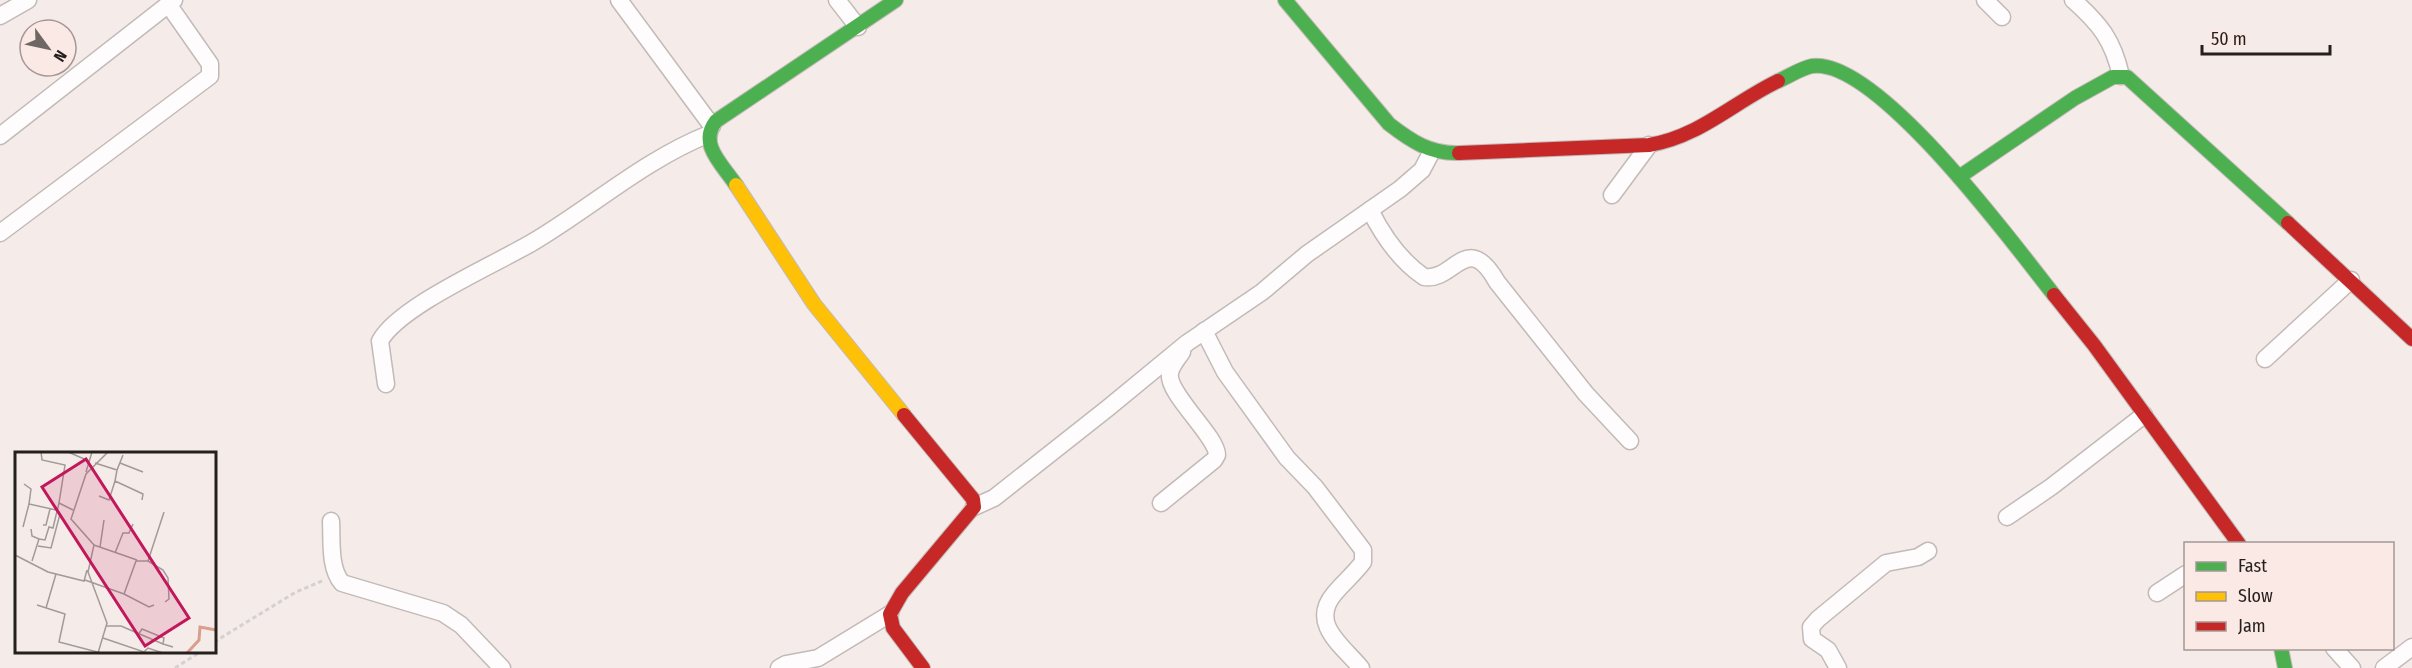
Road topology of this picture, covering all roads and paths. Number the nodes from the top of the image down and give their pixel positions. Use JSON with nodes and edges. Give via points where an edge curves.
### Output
{"nodes":[{"id":1,"x":28,"y":0,"type":"edge"},
{"id":2,"x":619,"y":0,"type":"edge"},
{"id":3,"x":837,"y":0,"type":"edge"},
{"id":4,"x":896,"y":0,"type":"edge"},
{"id":5,"x":1285,"y":0,"type":"edge"},
{"id":6,"x":1985,"y":0,"type":"edge"},
{"id":7,"x":2073,"y":0,"type":"edge"},
{"id":8,"x":171,"y":2,"type":"edge"},
{"id":9,"x":0,"y":16,"type":"edge"},
{"id":10,"x":2002,"y":17,"type":"dead end"},
{"id":11,"x":858,"y":27,"type":"junction"},
{"id":12,"x":2121,"y":76,"type":"junction"},
{"id":13,"x":710,"y":130,"type":"junction"},
{"id":14,"x":0,"y":136,"type":"edge"},
{"id":15,"x":1649,"y":145,"type":"junction"},
{"id":16,"x":1432,"y":151,"type":"junction"},
{"id":17,"x":1959,"y":177,"type":"junction"},
{"id":18,"x":1612,"y":195,"type":"dead end"},
{"id":19,"x":1370,"y":210,"type":"junction"},
{"id":20,"x":0,"y":233,"type":"edge"},
{"id":21,"x":2351,"y":280,"type":"junction"},
{"id":22,"x":1204,"y":331,"type":"junction"},
{"id":23,"x":2412,"y":339,"type":"edge"},
{"id":24,"x":1186,"y":343,"type":"junction"},
{"id":25,"x":2265,"y":359,"type":"dead end"},
{"id":26,"x":386,"y":384,"type":"dead end"},
{"id":27,"x":2144,"y":415,"type":"junction"},
{"id":28,"x":1630,"y":441,"type":"dead end"},
{"id":29,"x":1161,"y":503,"type":"dead end"},
{"id":30,"x":974,"y":507,"type":"junction"},
{"id":31,"x":2007,"y":517,"type":"dead end"},
{"id":32,"x":331,"y":521,"type":"dead end"},
{"id":33,"x":2236,"y":542,"type":"edge"},
{"id":34,"x":1928,"y":550,"type":"dead end"},
{"id":35,"x":2184,"y":575,"type":"edge"},
{"id":36,"x":338,"y":578,"type":"junction"},
{"id":37,"x":2157,"y":593,"type":"dead end"},
{"id":38,"x":890,"y":614,"type":"junction"},
{"id":39,"x":216,"y":641,"type":"edge"},
{"id":40,"x":2412,"y":647,"type":"edge"},
{"id":41,"x":2281,"y":650,"type":"edge"},
{"id":42,"x":2336,"y":650,"type":"edge"},
{"id":43,"x":197,"y":653,"type":"edge"},
{"id":44,"x":175,"y":668,"type":"edge"},
{"id":45,"x":502,"y":668,"type":"edge"},
{"id":46,"x":779,"y":668,"type":"edge"},
{"id":47,"x":923,"y":668,"type":"edge"},
{"id":48,"x":1362,"y":668,"type":"edge"},
{"id":49,"x":1838,"y":668,"type":"edge"},
{"id":50,"x":2285,"y":668,"type":"edge"},
{"id":51,"x":2352,"y":668,"type":"edge"},
{"id":52,"x":2384,"y":668,"type":"edge"}],
"edges":[{"from":1,"to":9,"type":"street"},
{"from":2,"to":13,"type":"street"},
{"from":3,"to":11,"type":"street"},
{"from":4,"to":11,"type":"street"},
{"from":5,"to":16,"type":"street","via":[[1389,124]]},
{"from":6,"to":10,"type":"street"},
{"from":7,"to":12,"type":"street","via":[[2110,40]]},
{"from":8,"to":14,"type":"street"},
{"from":8,"to":20,"type":"street","via":[[210,64],[210,76]]},
{"from":11,"to":13,"type":"street","via":[[716,121]]},
{"from":12,"to":17,"type":"street","via":[[2109,78],[2066,104]]},
{"from":12,"to":21,"type":"street","via":[[2131,79]]},
{"from":13,"to":26,"type":"street","via":[[637,172],[533,242],[395,322],[380,341]]},
{"from":13,"to":30,"type":"street","via":[[708,142],[814,304],[970,492]]},
{"from":15,"to":16,"type":"street","via":[[1496,153]]},
{"from":15,"to":17,"type":"street","via":[[1669,142],[1700,129],[1795,72],[1810,66],[1822,67],[1841,72],[1871,90]]},
{"from":15,"to":18,"type":"street"},
{"from":16,"to":19,"type":"street","via":[[1422,170]]},
{"from":17,"to":27,"type":"street","via":[[2094,345]]},
{"from":19,"to":22,"type":"street"},
{"from":19,"to":28,"type":"street","via":[[1398,255],[1424,277],[1438,276],[1466,258],[1489,268],[1586,394]]},
{"from":21,"to":23,"type":"street"},
{"from":21,"to":25,"type":"street"},
{"from":22,"to":24,"type":"street"},
{"from":22,"to":48,"type":"street","via":[[1225,372],[1287,458],[1315,487],[1363,550],[1363,562],[1327,604],[1324,618],[1331,634]]},
{"from":24,"to":29,"type":"street","via":[[1170,379],[1215,446],[1217,455]]},
{"from":24,"to":30,"type":"street","via":[[994,498]]},
{"from":27,"to":31,"type":"street"},
{"from":27,"to":33,"type":"street"},
{"from":30,"to":38,"type":"street","via":[[902,593]]},
{"from":32,"to":36,"type":"street"},
{"from":34,"to":49,"type":"street","via":[[1918,557],[1886,563],[1811,627],[1812,639],[1828,650]]},
{"from":35,"to":37,"type":"street"},
{"from":36,"to":39,"type":"path","via":[[296,592]]},
{"from":36,"to":45,"type":"street","via":[[348,586],[443,613],[461,625]]},
{"from":38,"to":46,"type":"street","via":[[818,658]]},
{"from":38,"to":47,"type":"street","via":[[894,628]]},
{"from":40,"to":52,"type":"street"},
{"from":41,"to":50,"type":"street"},
{"from":42,"to":51,"type":"street"},
{"from":43,"to":44,"type":"path"}]}
